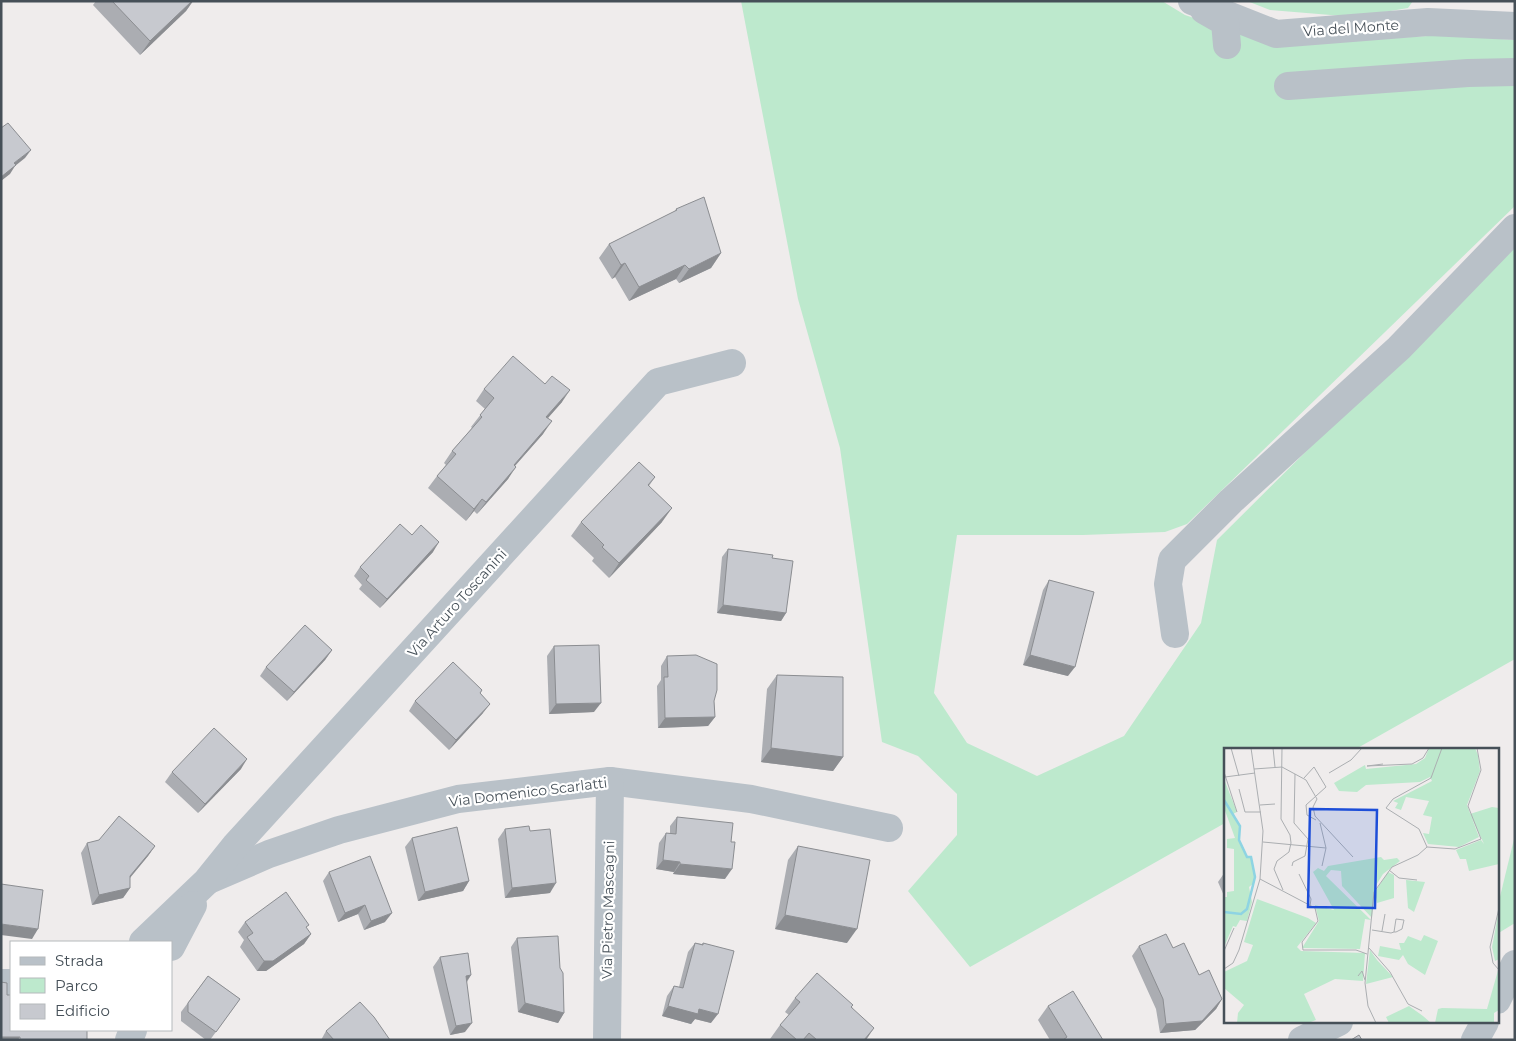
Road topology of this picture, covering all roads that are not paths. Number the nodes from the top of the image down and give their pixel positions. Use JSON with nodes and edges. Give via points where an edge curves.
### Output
{"nodes":[{"id":1,"x":1191,"y":1,"type":"edge"},
{"id":2,"x":1515,"y":26,"type":"edge"},
{"id":3,"x":1227,"y":45,"type":"dead end"},
{"id":4,"x":1515,"y":72,"type":"edge"},
{"id":5,"x":1288,"y":86,"type":"dead end"},
{"id":6,"x":1515,"y":228,"type":"edge"},
{"id":7,"x":732,"y":363,"type":"dead end"},
{"id":8,"x":1175,"y":634,"type":"dead end"},
{"id":9,"x":610,"y":781,"type":"junction"},
{"id":10,"x":890,"y":828,"type":"dead end"},
{"id":11,"x":206,"y":882,"type":"junction"},
{"id":12,"x":144,"y":941,"type":"edge"},
{"id":13,"x":172,"y":945,"type":"edge"},
{"id":14,"x":1515,"y":964,"type":"edge"},
{"id":15,"x":1498,"y":998,"type":"edge"},
{"id":16,"x":1335,"y":1024,"type":"edge"},
{"id":17,"x":1484,"y":1024,"type":"edge"},
{"id":18,"x":607,"y":1040,"type":"edge"},
{"id":19,"x":1302,"y":1040,"type":"edge"},
{"id":20,"x":1475,"y":1040,"type":"edge"}],
"edges":[{"from":1,"to":2,"type":"street","name":"Via del Monte","via":[[1276,34],[1428,22]]},
{"from":1,"to":3,"type":"street","via":[[1225,22]]},
{"from":4,"to":5,"type":"street"},
{"from":6,"to":8,"type":"street","via":[[1399,348],[1231,501],[1172,560],[1168,584]]},
{"from":7,"to":11,"type":"street","name":"Via Arturo Toscanini","via":[[658,382]]},
{"from":9,"to":10,"type":"street","name":"Via Domenico Scarlatti","via":[[752,799]]},
{"from":9,"to":11,"type":"street","name":"Via Domenico Scarlatti","via":[[458,799],[339,830],[269,854]]},
{"from":9,"to":18,"type":"street","name":"Via Pietro Mascagni"},
{"from":11,"to":12,"type":"street"},
{"from":11,"to":13,"type":"street"},
{"from":14,"to":15,"type":"street"},
{"from":16,"to":19,"type":"street"},
{"from":17,"to":20,"type":"street"}]}
